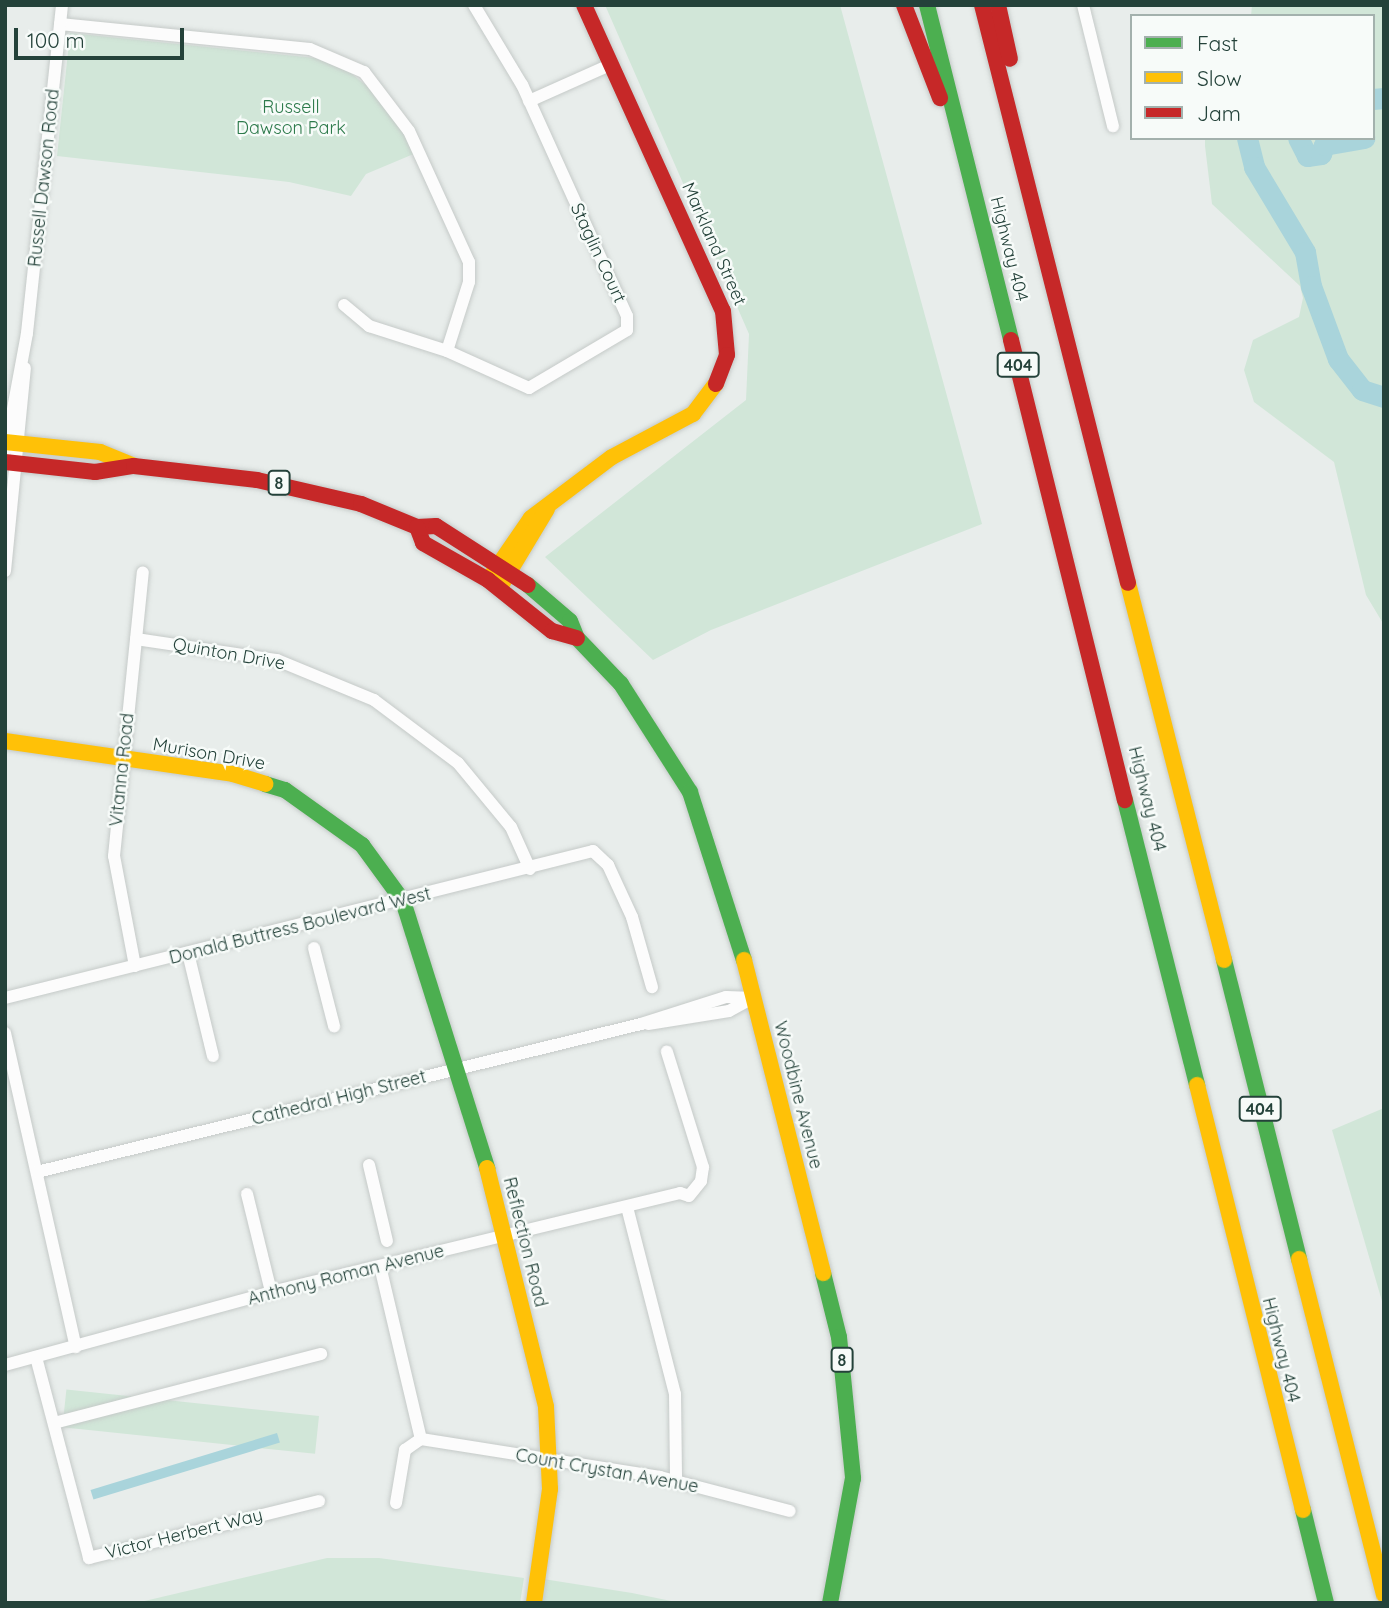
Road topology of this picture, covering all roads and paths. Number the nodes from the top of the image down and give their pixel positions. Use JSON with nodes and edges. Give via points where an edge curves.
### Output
{"nodes":[{"id":1,"x":62,"y":5,"type":"edge"},
{"id":2,"x":474,"y":5,"type":"edge"},
{"id":3,"x":584,"y":5,"type":"edge"},
{"id":4,"x":904,"y":5,"type":"edge"},
{"id":5,"x":928,"y":5,"type":"edge"},
{"id":6,"x":982,"y":5,"type":"edge"},
{"id":7,"x":998,"y":5,"type":"edge"},
{"id":8,"x":1083,"y":5,"type":"edge"},
{"id":9,"x":60,"y":24,"type":"junction"},
{"id":10,"x":612,"y":64,"type":"junction"},
{"id":11,"x":529,"y":101,"type":"junction"},
{"id":12,"x":1113,"y":126,"type":"dead end"},
{"id":13,"x":969,"y":170,"type":"junction"},
{"id":14,"x":344,"y":305,"type":"dead end"},
{"id":15,"x":1066,"y":342,"type":"junction"},
{"id":16,"x":447,"y":351,"type":"junction"},
{"id":17,"x":10,"y":445,"type":"edge"},
{"id":18,"x":12,"y":463,"type":"edge"},
{"id":19,"x":134,"y":466,"type":"junction"},
{"id":20,"x":418,"y":527,"type":"junction"},
{"id":21,"x":505,"y":567,"type":"junction"},
{"id":22,"x":5,"y":571,"type":"edge"},
{"id":23,"x":143,"y":572,"type":"dead end"},
{"id":24,"x":494,"y":584,"type":"junction"},
{"id":25,"x":577,"y":638,"type":"junction"},
{"id":26,"x":136,"y":639,"type":"junction"},
{"id":27,"x":5,"y":741,"type":"edge"},
{"id":28,"x":123,"y":758,"type":"junction"},
{"id":29,"x":530,"y":869,"type":"junction"},
{"id":30,"x":403,"y":901,"type":"junction"},
{"id":31,"x":314,"y":948,"type":"dead end"},
{"id":32,"x":188,"y":953,"type":"junction"},
{"id":33,"x":135,"y":966,"type":"junction"},
{"id":34,"x":652,"y":988,"type":"dead end"},
{"id":35,"x":5,"y":998,"type":"edge"},
{"id":36,"x":755,"y":998,"type":"junction"},
{"id":37,"x":334,"y":1026,"type":"dead end"},
{"id":38,"x":5,"y":1033,"type":"edge"},
{"id":39,"x":667,"y":1052,"type":"dead end"},
{"id":40,"x":213,"y":1056,"type":"dead end"},
{"id":41,"x":459,"y":1069,"type":"junction"},
{"id":42,"x":369,"y":1165,"type":"dead end"},
{"id":43,"x":37,"y":1172,"type":"junction"},
{"id":44,"x":247,"y":1194,"type":"dead end"},
{"id":45,"x":627,"y":1207,"type":"junction"},
{"id":46,"x":505,"y":1236,"type":"junction"},
{"id":47,"x":387,"y":1241,"type":"dead end"},
{"id":48,"x":380,"y":1266,"type":"junction"},
{"id":49,"x":271,"y":1292,"type":"junction"},
{"id":50,"x":76,"y":1347,"type":"junction"},
{"id":51,"x":321,"y":1354,"type":"dead end"},
{"id":52,"x":36,"y":1357,"type":"junction"},
{"id":53,"x":5,"y":1365,"type":"edge"},
{"id":54,"x":54,"y":1423,"type":"junction"},
{"id":55,"x":421,"y":1439,"type":"junction"},
{"id":56,"x":550,"y":1460,"type":"junction"},
{"id":57,"x":1291,"y":1472,"type":"junction"},
{"id":58,"x":676,"y":1481,"type":"junction"},
{"id":59,"x":319,"y":1501,"type":"dead end"},
{"id":60,"x":396,"y":1503,"type":"dead end"},
{"id":61,"x":790,"y":1511,"type":"dead end"},
{"id":62,"x":1380,"y":1566,"type":"edge"},
{"id":63,"x":1384,"y":1594,"type":"edge"},
{"id":64,"x":534,"y":1603,"type":"edge"},
{"id":65,"x":830,"y":1603,"type":"edge"},
{"id":66,"x":1311,"y":1603,"type":"edge"},
{"id":67,"x":1326,"y":1603,"type":"edge"}],
"edges":[{"from":1,"to":9,"type":"street","name":"Russell Dawson Road"},
{"from":2,"to":11,"type":"street","name":"Staglin Court"},
{"from":3,"to":10,"type":"main road","name":"Markland Street"},
{"from":4,"to":13,"type":"main road"},
{"from":5,"to":13,"type":"main road","name":"Highway 404","number":"404"},
{"from":6,"to":15,"type":"main road","name":"Highway 404","number":"404"},
{"from":7,"to":15,"type":"main road"},
{"from":8,"to":12,"type":"street"},
{"from":9,"to":16,"type":"street","via":[[310,49],[364,72],[409,131],[469,262],[469,282]]},
{"from":9,"to":17,"type":"street","name":"Russell Dawson Road"},
{"from":10,"to":11,"type":"street"},
{"from":10,"to":21,"type":"main road","name":"Markland Street","via":[[723,311],[726,355],[714,388],[693,414],[604,462],[547,509]]},
{"from":11,"to":16,"type":"street","name":"Staglin Court","via":[[627,316],[627,330],[529,388]]},
{"from":13,"to":57,"type":"main road","name":"Highway 404","number":"404"},
{"from":14,"to":16,"type":"street","name":"Staglin Court","via":[[369,326]]},
{"from":15,"to":62,"type":"main road","name":"Highway 404","number":"404"},
{"from":17,"to":18,"type":"street","name":"Russell Dawson Road"},
{"from":17,"to":19,"type":"main road","name":"Woodbine Avenue","number":"8","via":[[100,452]]},
{"from":18,"to":19,"type":"main road","name":"Woodbine Avenue","number":"8","via":[[95,472]]},
{"from":18,"to":22,"type":"street","name":"Russell Dawson Road"},
{"from":19,"to":20,"type":"main road","name":"Woodbine Avenue","number":"8","via":[[309,489]]},
{"from":20,"to":21,"type":"main road","name":"Woodbine Avenue","number":"8","via":[[436,526]]},
{"from":20,"to":24,"type":"main road","name":"Woodbine Avenue","number":"8","via":[[423,543]]},
{"from":21,"to":24,"type":"main road","name":"Markland Street"},
{"from":21,"to":25,"type":"main road","name":"Woodbine Avenue","number":"8","via":[[570,621]]},
{"from":23,"to":26,"type":"street","name":"Vitanna Road"},
{"from":24,"to":25,"type":"main road","name":"Woodbine Avenue","number":"8","via":[[552,631]]},
{"from":25,"to":36,"type":"main road","name":"Woodbine Avenue","number":"8","via":[[621,684],[690,792],[731,907]]},
{"from":26,"to":28,"type":"street","name":"Vitanna Road"},
{"from":26,"to":29,"type":"street","name":"Quinton Drive","via":[[277,660],[374,700],[458,763],[511,827]]},
{"from":27,"to":28,"type":"main road","name":"Murison Drive"},
{"from":28,"to":30,"type":"main road","name":"Murison Drive","via":[[248,778],[299,798],[362,845]]},
{"from":28,"to":33,"type":"street","name":"Vitanna Road","via":[[114,876]]},
{"from":29,"to":30,"type":"street","name":"Donald Buttress Boulevard West"},
{"from":29,"to":34,"type":"street","name":"Donald Buttress Boulevard West","via":[[593,851],[608,865],[628,906]]},
{"from":30,"to":32,"type":"street","name":"Donald Buttress Boulevard West"},
{"from":30,"to":41,"type":"main road","name":"Reflection Road"},
{"from":31,"to":37,"type":"street"},
{"from":32,"to":33,"type":"street","name":"Donald Buttress Boulevard West"},
{"from":32,"to":40,"type":"street"},
{"from":33,"to":35,"type":"street","name":"Donald Buttress Boulevard West"},
{"from":36,"to":41,"type":"street","name":"Cathedral High Street","via":[[726,997],[641,1024]]},
{"from":36,"to":65,"type":"main road","name":"Woodbine Avenue","number":"8","via":[[839,1337],[849,1411],[853,1478]]},
{"from":38,"to":43,"type":"street"},
{"from":39,"to":45,"type":"street","name":"Anthony Roman Avenue","via":[[703,1167],[701,1181],[689,1196]]},
{"from":41,"to":43,"type":"street","name":"Cathedral High Street"},
{"from":41,"to":46,"type":"main road","name":"Reflection Road"},
{"from":42,"to":47,"type":"street"},
{"from":43,"to":50,"type":"street"},
{"from":44,"to":49,"type":"street"},
{"from":45,"to":46,"type":"street","name":"Anthony Roman Avenue"},
{"from":45,"to":58,"type":"street","via":[[675,1394]]},
{"from":46,"to":48,"type":"street","name":"Anthony Roman Avenue"},
{"from":46,"to":56,"type":"main road","name":"Reflection Road","via":[[544,1396]]},
{"from":48,"to":49,"type":"street","name":"Anthony Roman Avenue"},
{"from":48,"to":55,"type":"street"},
{"from":49,"to":50,"type":"street","name":"Anthony Roman Avenue"},
{"from":50,"to":52,"type":"street","name":"Anthony Roman Avenue"},
{"from":51,"to":54,"type":"street"},
{"from":52,"to":53,"type":"street","name":"Anthony Roman Avenue"},
{"from":52,"to":54,"type":"street","name":"Victor Herbert Way"},
{"from":54,"to":59,"type":"street","name":"Victor Herbert Way","via":[[89,1558]]},
{"from":55,"to":56,"type":"street","name":"Count Crystan Avenue"},
{"from":55,"to":60,"type":"street","via":[[405,1450]]},
{"from":56,"to":58,"type":"street","name":"Count Crystan Avenue"},
{"from":56,"to":64,"type":"main road","name":"Reflection Road"},
{"from":57,"to":66,"type":"main road"},
{"from":57,"to":67,"type":"main road","name":"Highway 404","number":"404"},
{"from":58,"to":61,"type":"street","name":"Count Crystan Avenue"},
{"from":62,"to":63,"type":"main road","name":"Highway 404","number":"404"}]}
